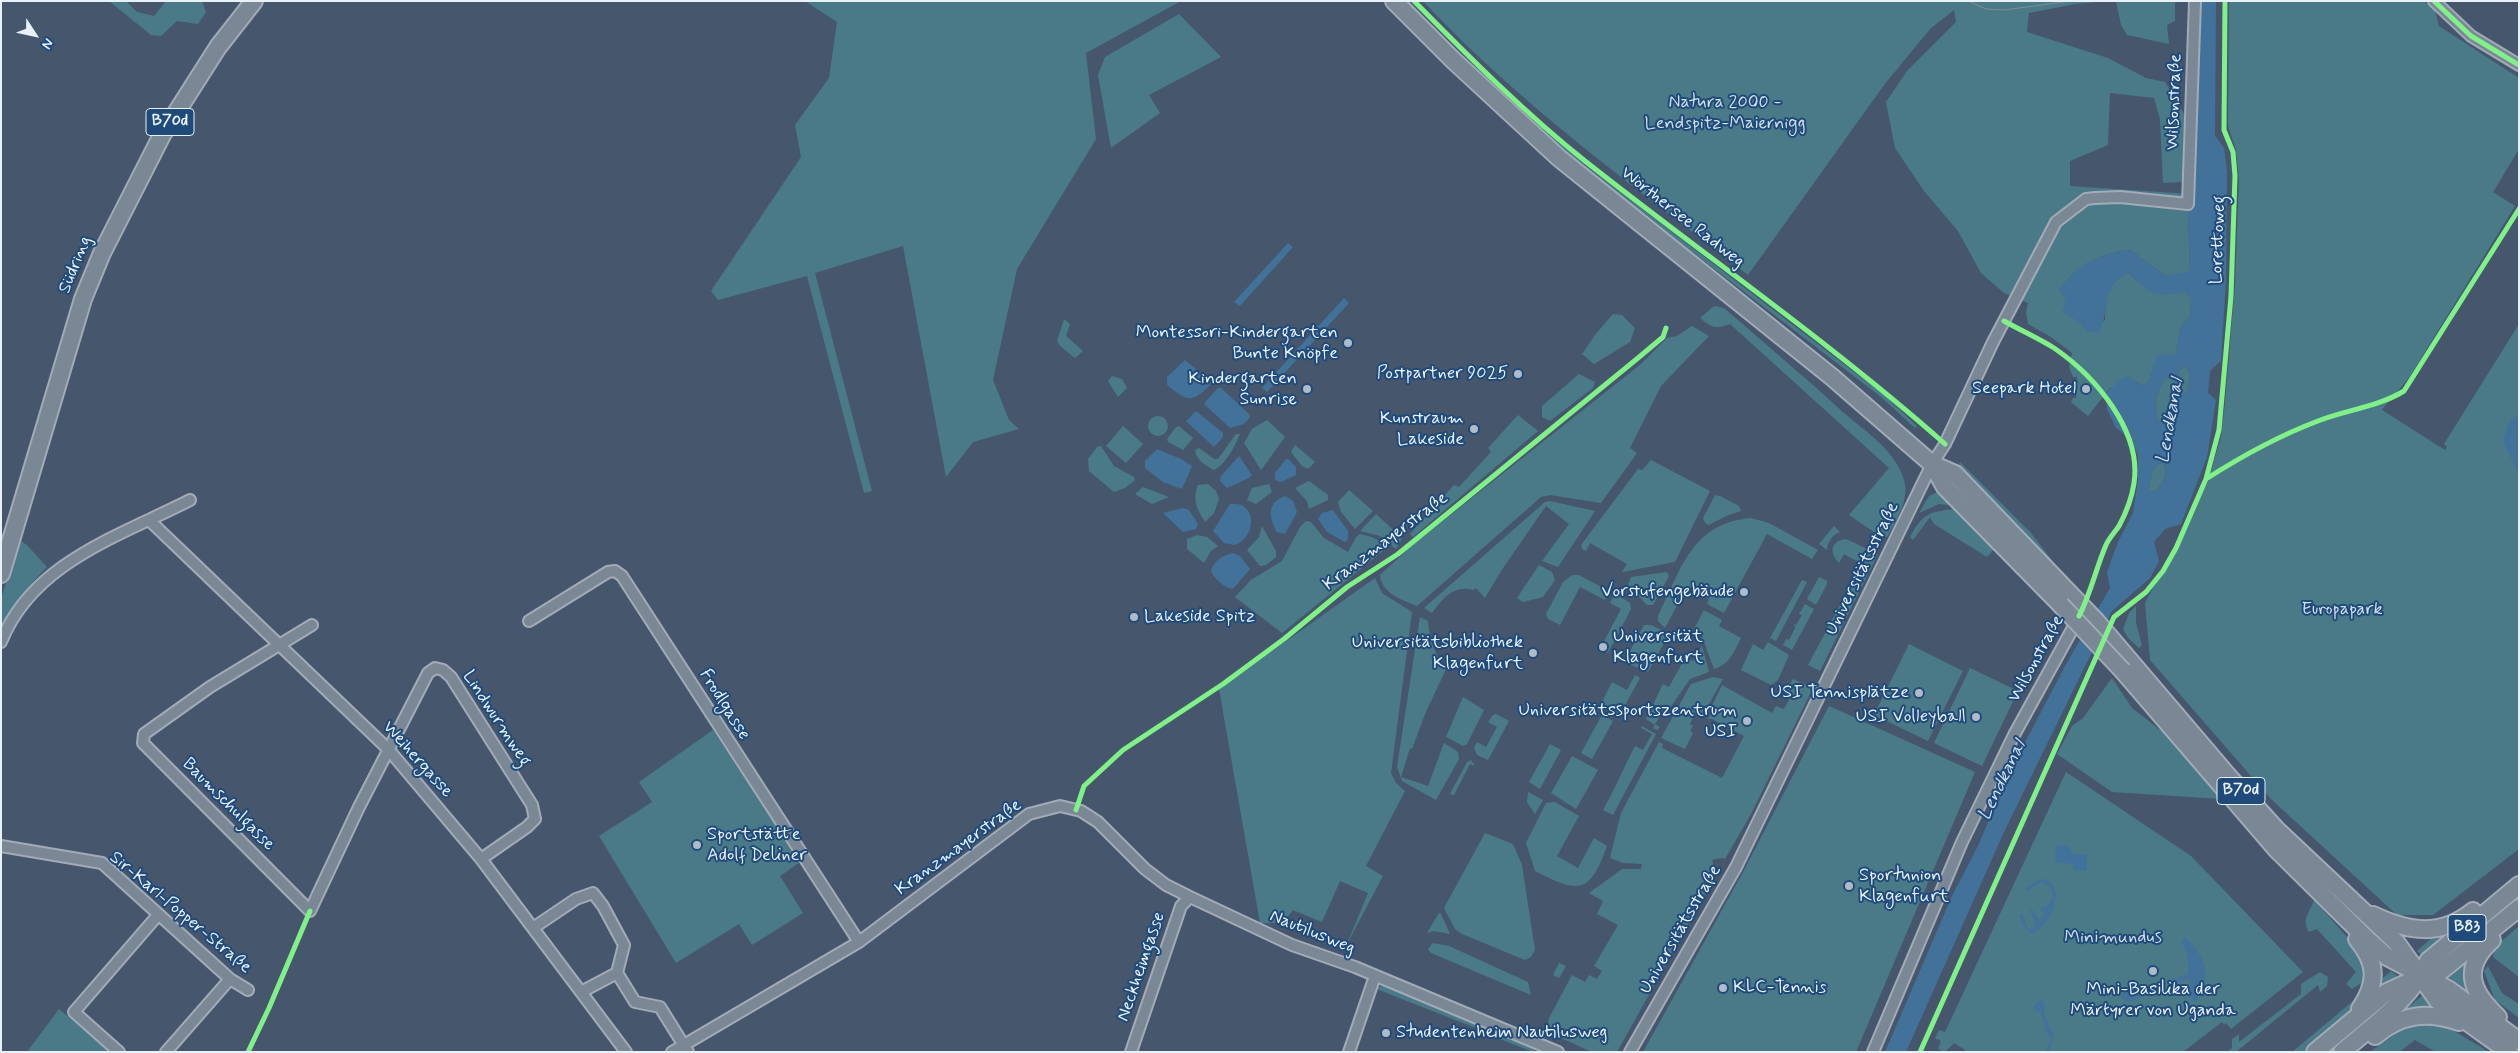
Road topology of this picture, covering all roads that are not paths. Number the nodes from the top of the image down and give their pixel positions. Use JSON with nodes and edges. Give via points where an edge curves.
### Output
{"nodes":[{"id":1,"x":254,"y":1,"type":"edge"},
{"id":2,"x":1394,"y":1,"type":"edge"},
{"id":3,"x":2195,"y":1,"type":"edge"},
{"id":4,"x":2434,"y":1,"type":"edge"},
{"id":5,"x":2519,"y":65,"type":"edge"},
{"id":6,"x":2188,"y":204,"type":"joint"},
{"id":7,"x":1932,"y":464,"type":"junction"},
{"id":8,"x":190,"y":500,"type":"dead end"},
{"id":9,"x":150,"y":521,"type":"junction"},
{"id":10,"x":1,"y":574,"type":"edge"},
{"id":11,"x":2079,"y":616,"type":"dead end"},
{"id":12,"x":529,"y":622,"type":"dead end"},
{"id":13,"x":312,"y":625,"type":"dead end"},
{"id":14,"x":1,"y":642,"type":"edge"},
{"id":15,"x":277,"y":644,"type":"junction"},
{"id":16,"x":2128,"y":667,"type":"junction"},
{"id":17,"x":388,"y":749,"type":"junction"},
{"id":18,"x":1076,"y":810,"type":"joint"},
{"id":19,"x":1,"y":846,"type":"edge"},
{"id":20,"x":2277,"y":850,"type":"junction"},
{"id":21,"x":481,"y":859,"type":"junction"},
{"id":22,"x":2519,"y":874,"type":"edge"},
{"id":23,"x":2519,"y":885,"type":"edge"},
{"id":24,"x":1190,"y":897,"type":"junction"},
{"id":25,"x":2360,"y":908,"type":"junction"},
{"id":26,"x":2519,"y":908,"type":"edge"},
{"id":27,"x":158,"y":915,"type":"junction"},
{"id":28,"x":2519,"y":917,"type":"edge"},
{"id":29,"x":533,"y":928,"type":"junction"},
{"id":30,"x":859,"y":942,"type":"junction"},
{"id":31,"x":617,"y":973,"type":"junction"},
{"id":32,"x":1375,"y":976,"type":"junction"},
{"id":33,"x":2421,"y":976,"type":"junction"},
{"id":34,"x":230,"y":979,"type":"junction"},
{"id":35,"x":248,"y":990,"type":"dead end"},
{"id":36,"x":582,"y":991,"type":"junction"},
{"id":37,"x":2344,"y":1028,"type":"junction"},
{"id":38,"x":2491,"y":1040,"type":"junction"},
{"id":39,"x":2519,"y":1040,"type":"edge"},
{"id":40,"x":686,"y":1048,"type":"edge"},
{"id":41,"x":119,"y":1052,"type":"edge"},
{"id":42,"x":166,"y":1052,"type":"edge"},
{"id":43,"x":626,"y":1052,"type":"edge"},
{"id":44,"x":672,"y":1052,"type":"edge"},
{"id":45,"x":1130,"y":1052,"type":"edge"},
{"id":46,"x":1349,"y":1052,"type":"edge"},
{"id":47,"x":1558,"y":1052,"type":"edge"},
{"id":48,"x":1630,"y":1052,"type":"edge"},
{"id":49,"x":1873,"y":1052,"type":"edge"},
{"id":50,"x":2315,"y":1052,"type":"edge"},
{"id":51,"x":2342,"y":1052,"type":"edge"},
{"id":52,"x":2355,"y":1052,"type":"edge"},
{"id":53,"x":2509,"y":1052,"type":"edge"}],
"edges":[{"from":1,"to":10,"type":"main road","name":"Südring","number":"B70d","via":[[218,47],[162,135],[102,253],[83,299]]},
{"from":2,"to":7,"type":"main road","number":"B70d","via":[[1558,158],[1825,371]]},
{"from":3,"to":6,"type":"street","name":"Wilsonstraße"},
{"from":4,"to":5,"type":"street","via":[[2471,36]]},
{"from":6,"to":7,"type":"street","name":"Universitätsstraße","via":[[2120,197],[2095,198],[2086,200],[2056,222]]},
{"from":7,"to":16,"type":"main road","number":"B70d","bridge":true,"via":[[1945,487],[2066,600]]},
{"from":7,"to":48,"type":"street","name":"Universitätsstraße","via":[[1736,867]]},
{"from":8,"to":9,"type":"street"},
{"from":9,"to":14,"type":"street","via":[[91,547],[56,571],[25,602]]},
{"from":9,"to":15,"type":"street","name":"Weihergasse"},
{"from":11,"to":49,"type":"street","name":"Wilsonstraße","via":[[2014,735],[1962,842]]},
{"from":12,"to":30,"type":"street","name":"Frodlgasse","via":[[608,572],[616,571],[622,576]]},
{"from":13,"to":15,"type":"street","name":"Baumschulgasse"},
{"from":15,"to":17,"type":"street","name":"Weihergasse"},
{"from":15,"to":17,"type":"street","name":"Baumschulgasse","via":[[144,734],[143,743],[310,911]]},
{"from":16,"to":20,"type":"main road","number":"B70d"},
{"from":16,"to":25,"type":"main road","number":"B70d","via":[[2276,829]]},
{"from":17,"to":21,"type":"street","name":"Weihergasse"},
{"from":17,"to":21,"type":"street","name":"Lindwurmweg","via":[[428,673],[435,668],[443,670],[451,677],[532,805],[535,819]]},
{"from":18,"to":24,"type":"street","name":"Nautilusweg","via":[[1098,822],[1145,869]]},
{"from":18,"to":30,"type":"street","name":"Kranzmayerstraße","via":[[1060,806],[1029,814]]},
{"from":19,"to":27,"type":"street","name":"Sir-Karl-Popper-Straße","via":[[102,864]]},
{"from":20,"to":33,"type":"main road","number":"B70d","via":[[2367,939],[2388,957]]},
{"from":20,"to":37,"type":"main road","via":[[2358,941],[2371,961],[2373,983],[2369,994]]},
{"from":21,"to":29,"type":"street","name":"Weihergasse"},
{"from":22,"to":25,"type":"main road","via":[[2451,926],[2412,929]]},
{"from":23,"to":33,"type":"main road","number":"B83","via":[[2428,961]]},
{"from":24,"to":32,"type":"street","name":"Nautilusweg","via":[[1292,945]]},
{"from":24,"to":45,"type":"street","name":"Neckheimgasse","via":[[1181,906]]},
{"from":25,"to":33,"type":"main road","number":"B70d","via":[[2396,942]]},
{"from":26,"to":33,"type":"main road","number":"B83","via":[[2442,971]]},
{"from":27,"to":34,"type":"street","name":"Sir-Karl-Popper-Straße"},
{"from":27,"to":41,"type":"street","via":[[74,1012]]},
{"from":28,"to":39,"type":"main road","via":[[2479,952],[2473,968],[2473,981],[2478,996]]},
{"from":29,"to":31,"type":"street","via":[[576,899],[593,894],[624,945]]},
{"from":29,"to":36,"type":"street","name":"Weihergasse"},
{"from":30,"to":40,"type":"street","name":"Kranzmayerstraße"},
{"from":31,"to":36,"type":"street"},
{"from":31,"to":40,"type":"street","via":[[635,1002],[660,1007]]},
{"from":32,"to":46,"type":"street"},
{"from":32,"to":47,"type":"street","name":"Nautilusweg"},
{"from":33,"to":37,"type":"main road","number":"B83","via":[[2387,992]]},
{"from":33,"to":38,"type":"main road","via":[[2438,1001]]},
{"from":33,"to":39,"type":"main road","via":[[2448,989]]},
{"from":33,"to":51,"type":"main road","number":"B83","via":[[2406,997]]},
{"from":34,"to":35,"type":"street","name":"Sir-Karl-Popper-Straße"},
{"from":34,"to":42,"type":"street"},
{"from":36,"to":43,"type":"street","name":"Weihergasse"},
{"from":37,"to":50,"type":"main road","number":"B83"},
{"from":38,"to":52,"type":"main road","via":[[2460,1022],[2426,1014],[2391,1024]]},
{"from":38,"to":53,"type":"main road"},
{"from":40,"to":44,"type":"street","name":"Kranzmayerstraße"}]}
